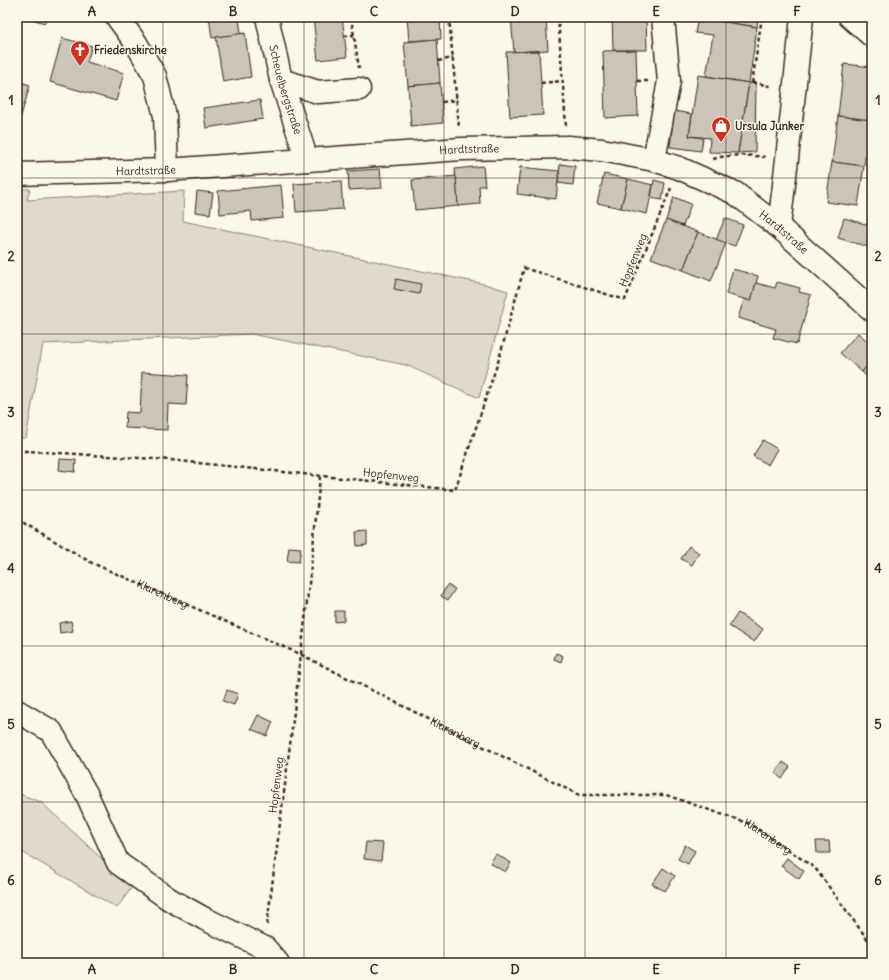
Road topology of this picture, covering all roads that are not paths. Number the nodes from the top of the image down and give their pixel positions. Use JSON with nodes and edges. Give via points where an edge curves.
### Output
{"nodes":[{"id":1,"x":117,"y":17,"type":"edge"},
{"id":2,"x":267,"y":17,"type":"edge"},
{"id":3,"x":663,"y":17,"type":"edge"},
{"id":4,"x":802,"y":17,"type":"edge"},
{"id":5,"x":850,"y":17,"type":"edge"},
{"id":6,"x":872,"y":36,"type":"edge"},
{"id":7,"x":282,"y":80,"type":"junction"},
{"id":8,"x":359,"y":89,"type":"road end"},
{"id":9,"x":307,"y":160,"type":"junction"},
{"id":10,"x":654,"y":160,"type":"junction"},
{"id":11,"x":167,"y":170,"type":"junction"},
{"id":12,"x":17,"y":174,"type":"edge"},
{"id":13,"x":779,"y":227,"type":"junction"},
{"id":14,"x":872,"y":310,"type":"edge"},
{"id":15,"x":17,"y":711,"type":"edge"},
{"id":16,"x":271,"y":955,"type":"edge"}],
"edges":[{"from":1,"to":11,"type":"street","via":[[155,76],[166,116]]},
{"from":2,"to":7,"type":"street","name":"Scheuelbergstraße"},
{"from":3,"to":10,"type":"street","via":[[669,81]]},
{"from":4,"to":13,"type":"street"},
{"from":5,"to":6,"type":"street"},
{"from":7,"to":8,"type":"street","via":[[318,92]]},
{"from":7,"to":9,"type":"street","name":"Scheuelbergstraße"},
{"from":9,"to":10,"type":"street","name":"Hardtstraße","via":[[461,149],[568,147],[602,150]]},
{"from":9,"to":11,"type":"street","name":"Hardtstraße"},
{"from":10,"to":13,"type":"street","name":"Hardtstraße","via":[[679,168],[735,194]]},
{"from":11,"to":12,"type":"street","name":"Hardtstraße"},
{"from":13,"to":14,"type":"street","name":"Hardtstraße"},
{"from":15,"to":16,"type":"street","via":[[52,731],[87,795],[118,863],[169,900]]}]}
